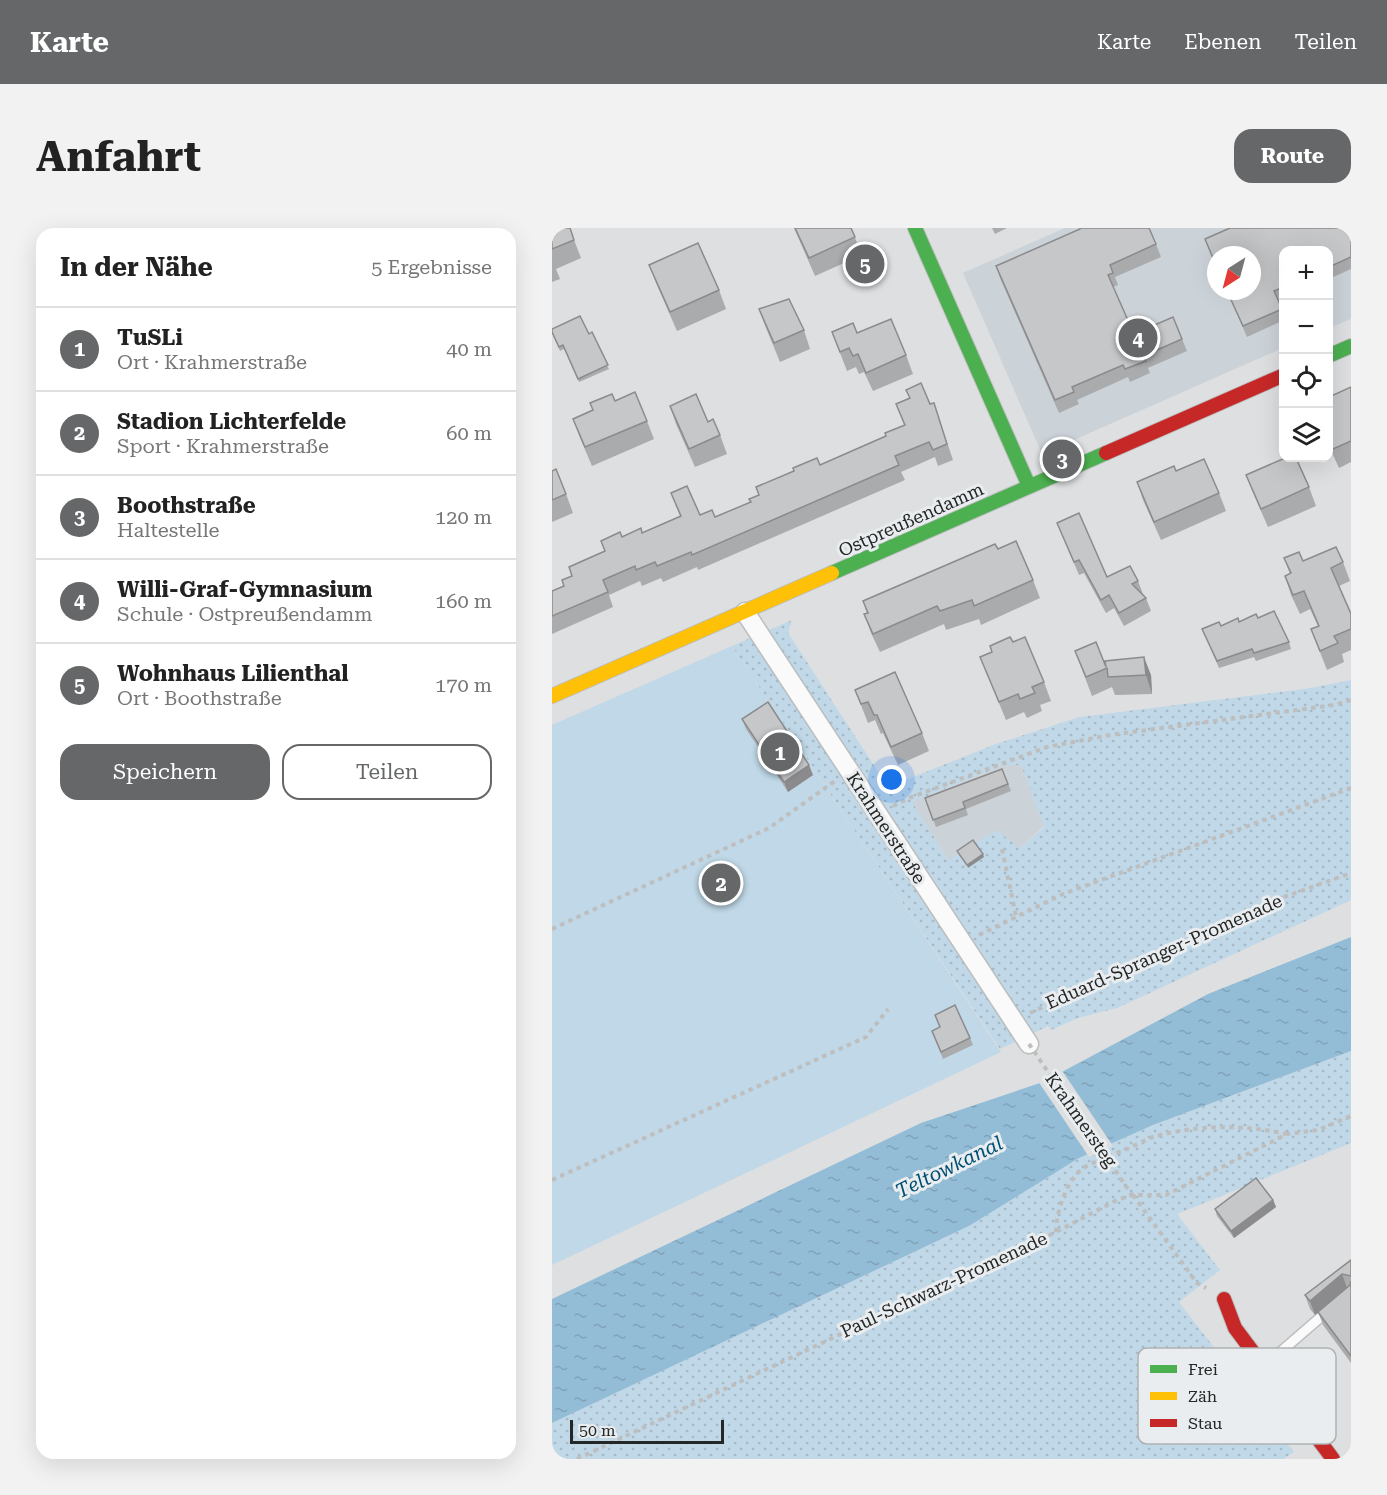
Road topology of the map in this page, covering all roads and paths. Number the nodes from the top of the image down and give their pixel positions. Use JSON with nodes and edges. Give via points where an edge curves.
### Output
{"nodes":[{"id":1,"x":915,"y":228,"type":"edge"},
{"id":2,"x":1351,"y":346,"type":"edge"},
{"id":3,"x":1333,"y":354,"type":"edge"},
{"id":4,"x":1279,"y":377,"type":"edge"},
{"id":5,"x":1029,"y":486,"type":"junction"},
{"id":6,"x":745,"y":612,"type":"junction"},
{"id":7,"x":552,"y":696,"type":"edge"},
{"id":8,"x":1351,"y":700,"type":"edge"},
{"id":9,"x":849,"y":771,"type":"junction"},
{"id":10,"x":1351,"y":788,"type":"edge"},
{"id":11,"x":878,"y":815,"type":"junction"},
{"id":12,"x":1002,"y":849,"type":"dead end"},
{"id":13,"x":1351,"y":873,"type":"edge"},
{"id":14,"x":1016,"y":916,"type":"junction"},
{"id":15,"x":552,"y":929,"type":"edge"},
{"id":16,"x":962,"y":943,"type":"junction"},
{"id":17,"x":888,"y":1009,"type":"dead end"},
{"id":18,"x":1013,"y":1021,"type":"junction"},
{"id":19,"x":1029,"y":1044,"type":"joint"},
{"id":20,"x":1351,"y":1116,"type":"edge"},
{"id":21,"x":1287,"y":1134,"type":"junction"},
{"id":22,"x":552,"y":1180,"type":"edge"},
{"id":23,"x":1132,"y":1195,"type":"junction"},
{"id":24,"x":1056,"y":1232,"type":"junction"},
{"id":25,"x":1203,"y":1286,"type":"dead end"},
{"id":26,"x":1224,"y":1299,"type":"dead end"},
{"id":27,"x":1335,"y":1306,"type":"edge"},
{"id":28,"x":1249,"y":1348,"type":"edge"},
{"id":29,"x":1285,"y":1348,"type":"edge"},
{"id":30,"x":1322,"y":1444,"type":"edge"},
{"id":31,"x":577,"y":1459,"type":"edge"},
{"id":32,"x":1333,"y":1459,"type":"edge"}],
"edges":[{"from":1,"to":5,"type":"street"},
{"from":2,"to":3,"type":"street"},
{"from":4,"to":5,"type":"street","name":"Ostpreußendamm"},
{"from":5,"to":6,"type":"street","name":"Ostpreußendamm"},
{"from":6,"to":7,"type":"street","name":"Ostpreußendamm"},
{"from":6,"to":9,"type":"street","name":"Krahmerstraße"},
{"from":8,"to":11,"type":"path","via":[[1047,747],[909,798]]},
{"from":9,"to":11,"type":"street","name":"Krahmerstraße"},
{"from":9,"to":15,"type":"path","via":[[769,828]]},
{"from":10,"to":14,"type":"path","via":[[1063,894]]},
{"from":11,"to":16,"type":"street","name":"Krahmerstraße"},
{"from":12,"to":14,"type":"path"},
{"from":13,"to":18,"type":"path","name":"Eduard-Spranger-Promenade","via":[[1259,906]]},
{"from":14,"to":16,"type":"path"},
{"from":16,"to":18,"type":"street","name":"Krahmerstraße"},
{"from":17,"to":22,"type":"path","via":[[866,1037]]},
{"from":18,"to":19,"type":"street","name":"Krahmerstraße"},
{"from":19,"to":23,"type":"path","name":"Krahmersteg","bridge":true},
{"from":20,"to":21,"type":"path","via":[[1318,1130]]},
{"from":21,"to":23,"type":"path","via":[[1166,1195]]},
{"from":21,"to":24,"type":"path","name":"Paul-Schwarz-Promenade","via":[[1265,1129],[1191,1129],[1150,1138],[1084,1167],[1061,1204]]},
{"from":23,"to":24,"type":"path"},
{"from":23,"to":25,"type":"path"},
{"from":24,"to":31,"type":"path","name":"Paul-Schwarz-Promenade"},
{"from":26,"to":28,"type":"street","via":[[1235,1328]]},
{"from":27,"to":29,"type":"lane"},
{"from":30,"to":32,"type":"street"}]}
